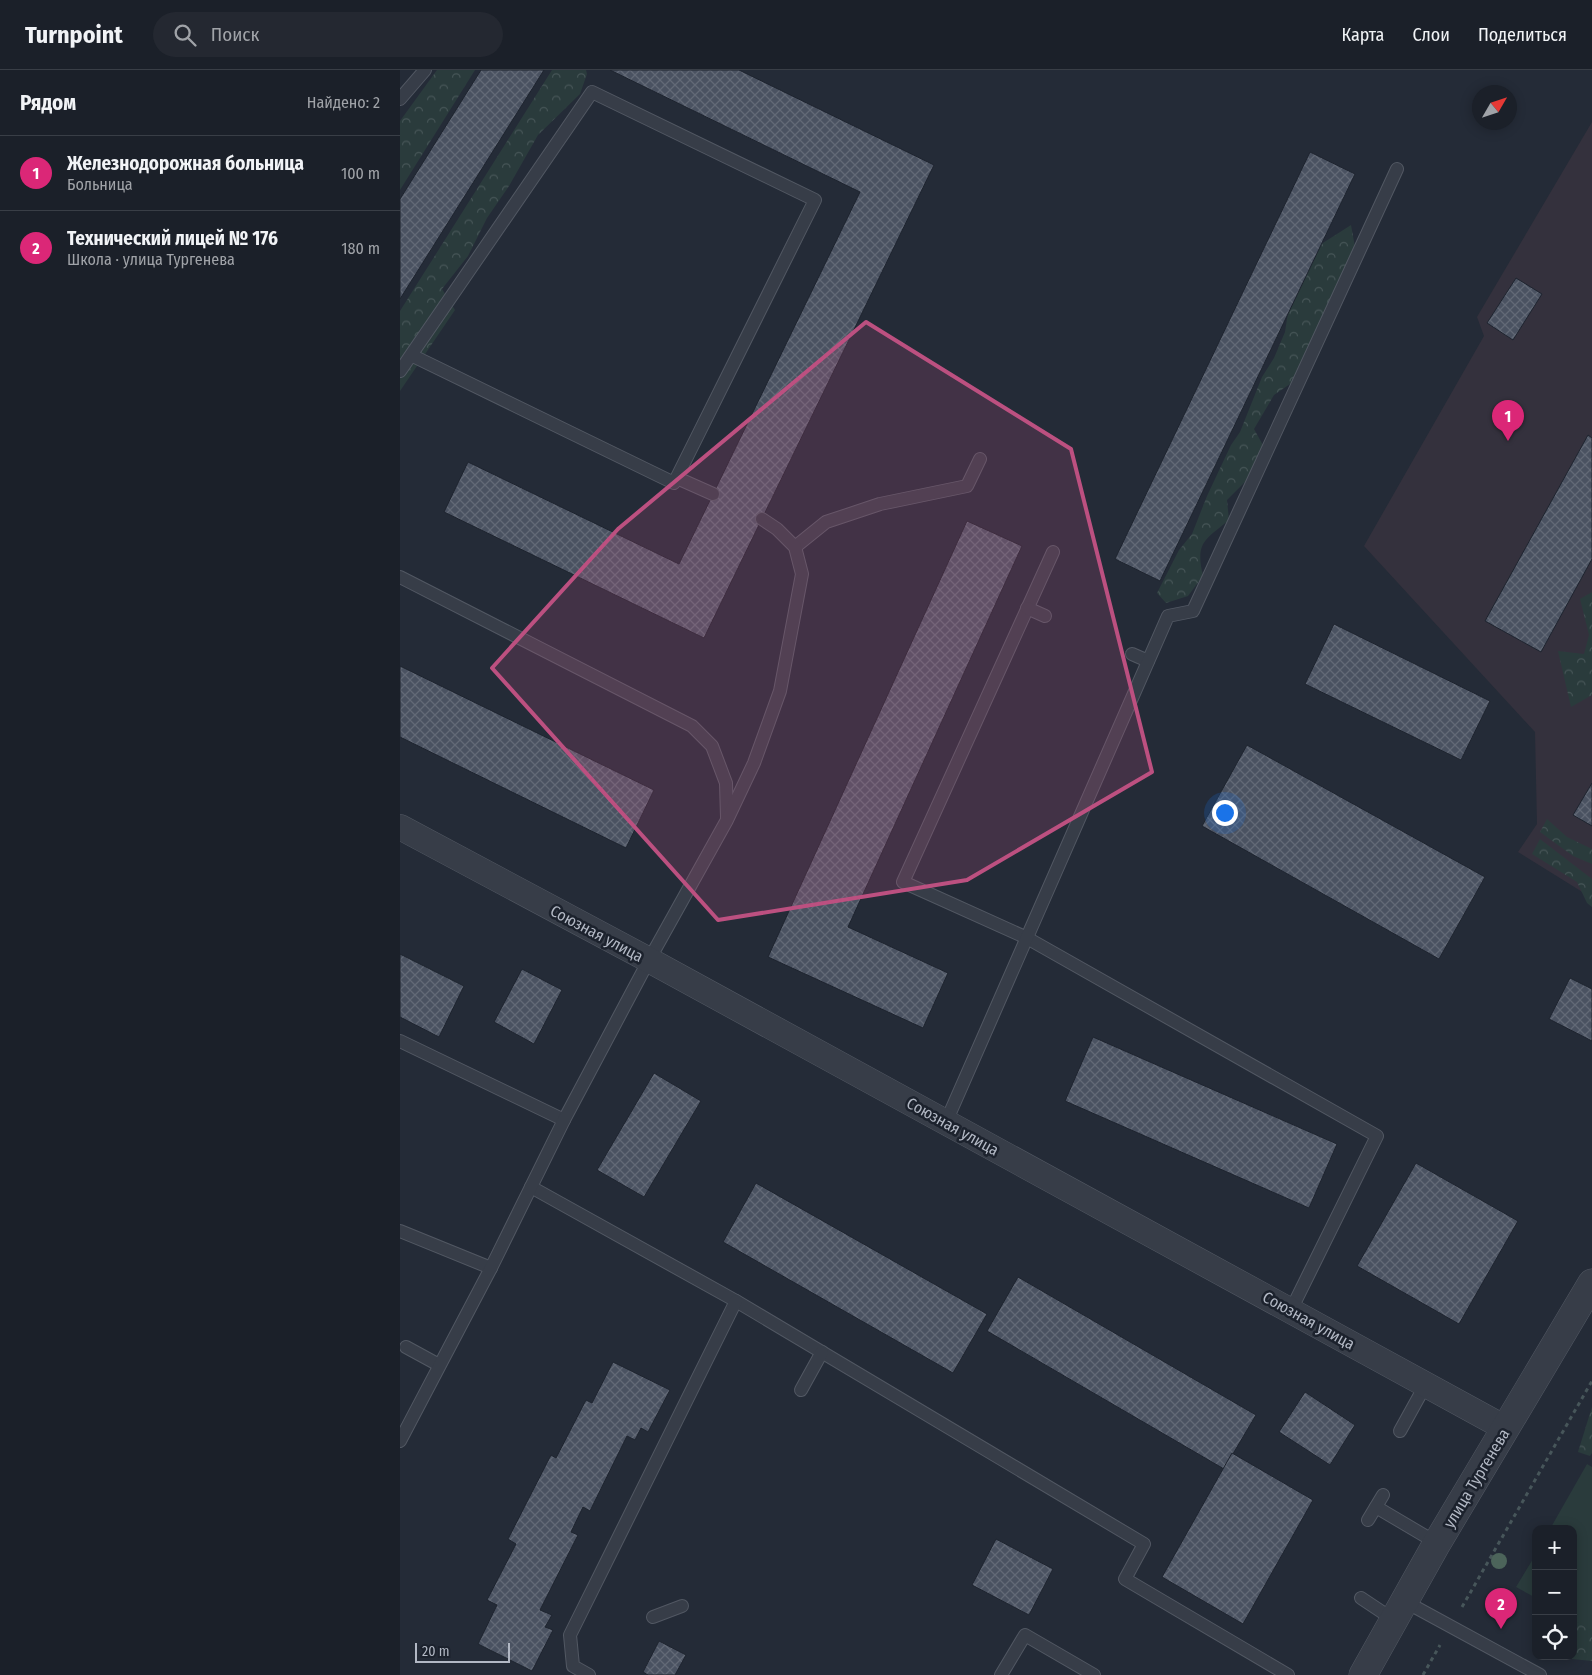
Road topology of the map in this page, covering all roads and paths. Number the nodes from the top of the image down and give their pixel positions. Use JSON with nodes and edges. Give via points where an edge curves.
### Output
{"nodes":[{"id":1,"x":425,"y":70,"type":"edge"},
{"id":2,"x":400,"y":99,"type":"edge"},
{"id":3,"x":1397,"y":170,"type":"dead end"},
{"id":4,"x":411,"y":355,"type":"junction"},
{"id":5,"x":400,"y":372,"type":"edge"},
{"id":6,"x":980,"y":459,"type":"dead end"},
{"id":7,"x":677,"y":478,"type":"junction"},
{"id":8,"x":713,"y":494,"type":"dead end"},
{"id":9,"x":762,"y":519,"type":"dead end"},
{"id":10,"x":795,"y":548,"type":"junction"},
{"id":11,"x":1053,"y":552,"type":"dead end"},
{"id":12,"x":400,"y":577,"type":"edge"},
{"id":13,"x":1027,"y":608,"type":"junction"},
{"id":14,"x":1045,"y":616,"type":"dead end"},
{"id":15,"x":1132,"y":654,"type":"dead end"},
{"id":16,"x":1148,"y":662,"type":"junction"},
{"id":17,"x":727,"y":820,"type":"junction"},
{"id":18,"x":400,"y":827,"type":"edge"},
{"id":19,"x":1027,"y":938,"type":"junction"},
{"id":20,"x":649,"y":960,"type":"junction"},
{"id":21,"x":400,"y":1042,"type":"edge"},
{"id":22,"x":564,"y":1120,"type":"junction"},
{"id":23,"x":946,"y":1122,"type":"junction"},
{"id":24,"x":531,"y":1187,"type":"junction"},
{"id":25,"x":400,"y":1231,"type":"edge"},
{"id":26,"x":491,"y":1268,"type":"junction"},
{"id":27,"x":1592,"y":1283,"type":"edge"},
{"id":28,"x":736,"y":1300,"type":"junction"},
{"id":29,"x":1291,"y":1310,"type":"junction"},
{"id":30,"x":406,"y":1347,"type":"dead end"},
{"id":31,"x":822,"y":1352,"type":"junction"},
{"id":32,"x":440,"y":1365,"type":"junction"},
{"id":33,"x":1592,"y":1381,"type":"edge"},
{"id":34,"x":1426,"y":1384,"type":"junction"},
{"id":35,"x":801,"y":1390,"type":"dead end"},
{"id":36,"x":1505,"y":1428,"type":"junction"},
{"id":37,"x":1400,"y":1431,"type":"dead end"},
{"id":38,"x":400,"y":1441,"type":"edge"},
{"id":39,"x":1383,"y":1495,"type":"dead end"},
{"id":40,"x":1376,"y":1507,"type":"junction"},
{"id":41,"x":1368,"y":1520,"type":"dead end"},
{"id":42,"x":1437,"y":1543,"type":"junction"},
{"id":43,"x":1361,"y":1598,"type":"dead end"},
{"id":44,"x":682,"y":1606,"type":"dead end"},
{"id":45,"x":1399,"y":1611,"type":"junction"},
{"id":46,"x":652,"y":1617,"type":"dead end"},
{"id":47,"x":1451,"y":1626,"type":"junction"},
{"id":48,"x":584,"y":1640,"type":"dead end"},
{"id":49,"x":571,"y":1644,"type":"junction"},
{"id":50,"x":1526,"y":1671,"type":"edge"},
{"id":51,"x":589,"y":1675,"type":"edge"},
{"id":52,"x":1001,"y":1675,"type":"edge"},
{"id":53,"x":1094,"y":1675,"type":"edge"},
{"id":54,"x":1288,"y":1675,"type":"edge"},
{"id":55,"x":1363,"y":1675,"type":"edge"},
{"id":56,"x":1422,"y":1675,"type":"edge"},
{"id":57,"x":1540,"y":1675,"type":"edge"}],
"edges":[{"from":1,"to":2,"type":"lane"},
{"from":3,"to":16,"type":"lane","via":[[1192,610],[1168,616]]},
{"from":4,"to":5,"type":"lane"},
{"from":4,"to":7,"type":"lane","via":[[674,483]]},
{"from":4,"to":7,"type":"lane","via":[[592,92],[815,200]]},
{"from":6,"to":10,"type":"lane","via":[[967,486],[880,504],[826,522]]},
{"from":7,"to":8,"type":"lane"},
{"from":9,"to":10,"type":"lane"},
{"from":10,"to":17,"type":"lane","via":[[802,574],[780,691],[754,763]]},
{"from":11,"to":13,"type":"lane"},
{"from":12,"to":17,"type":"lane","via":[[647,699],[692,726],[712,746],[726,783]]},
{"from":13,"to":14,"type":"lane"},
{"from":13,"to":19,"type":"lane","via":[[903,882]]},
{"from":15,"to":16,"type":"lane"},
{"from":16,"to":19,"type":"lane"},
{"from":17,"to":20,"type":"lane"},
{"from":18,"to":20,"type":"street","name":"Союзная улица"},
{"from":19,"to":23,"type":"lane"},
{"from":19,"to":29,"type":"lane","via":[[1377,1136]]},
{"from":20,"to":22,"type":"lane"},
{"from":20,"to":23,"type":"street","name":"Союзная улица"},
{"from":21,"to":22,"type":"lane"},
{"from":22,"to":24,"type":"lane"},
{"from":23,"to":29,"type":"street","name":"Союзная улица"},
{"from":24,"to":26,"type":"lane"},
{"from":24,"to":28,"type":"lane"},
{"from":25,"to":26,"type":"lane"},
{"from":26,"to":32,"type":"lane"},
{"from":27,"to":36,"type":"street","name":"улица Тургенева"},
{"from":28,"to":31,"type":"lane"},
{"from":28,"to":49,"type":"lane","via":[[570,1636]]},
{"from":29,"to":34,"type":"street","name":"Союзная улица"},
{"from":30,"to":32,"type":"lane"},
{"from":31,"to":35,"type":"lane"},
{"from":31,"to":54,"type":"lane","via":[[1144,1544],[1125,1578]]},
{"from":32,"to":38,"type":"lane"},
{"from":33,"to":47,"type":"path"},
{"from":34,"to":36,"type":"street","name":"Союзная улица"},
{"from":34,"to":37,"type":"lane"},
{"from":36,"to":42,"type":"street","name":"улица Тургенева"},
{"from":39,"to":40,"type":"lane"},
{"from":40,"to":41,"type":"lane"},
{"from":40,"to":42,"type":"lane"},
{"from":42,"to":45,"type":"street","name":"улица Тургенева"},
{"from":43,"to":45,"type":"lane"},
{"from":44,"to":46,"type":"lane"},
{"from":45,"to":47,"type":"lane"},
{"from":45,"to":55,"type":"street","name":"улица Тургенева"},
{"from":47,"to":50,"type":"lane"},
{"from":47,"to":56,"type":"path"},
{"from":48,"to":49,"type":"lane"},
{"from":49,"to":51,"type":"lane","via":[[573,1666]]},
{"from":50,"to":57,"type":"lane"},
{"from":52,"to":53,"type":"lane","via":[[1025,1635]]}]}
